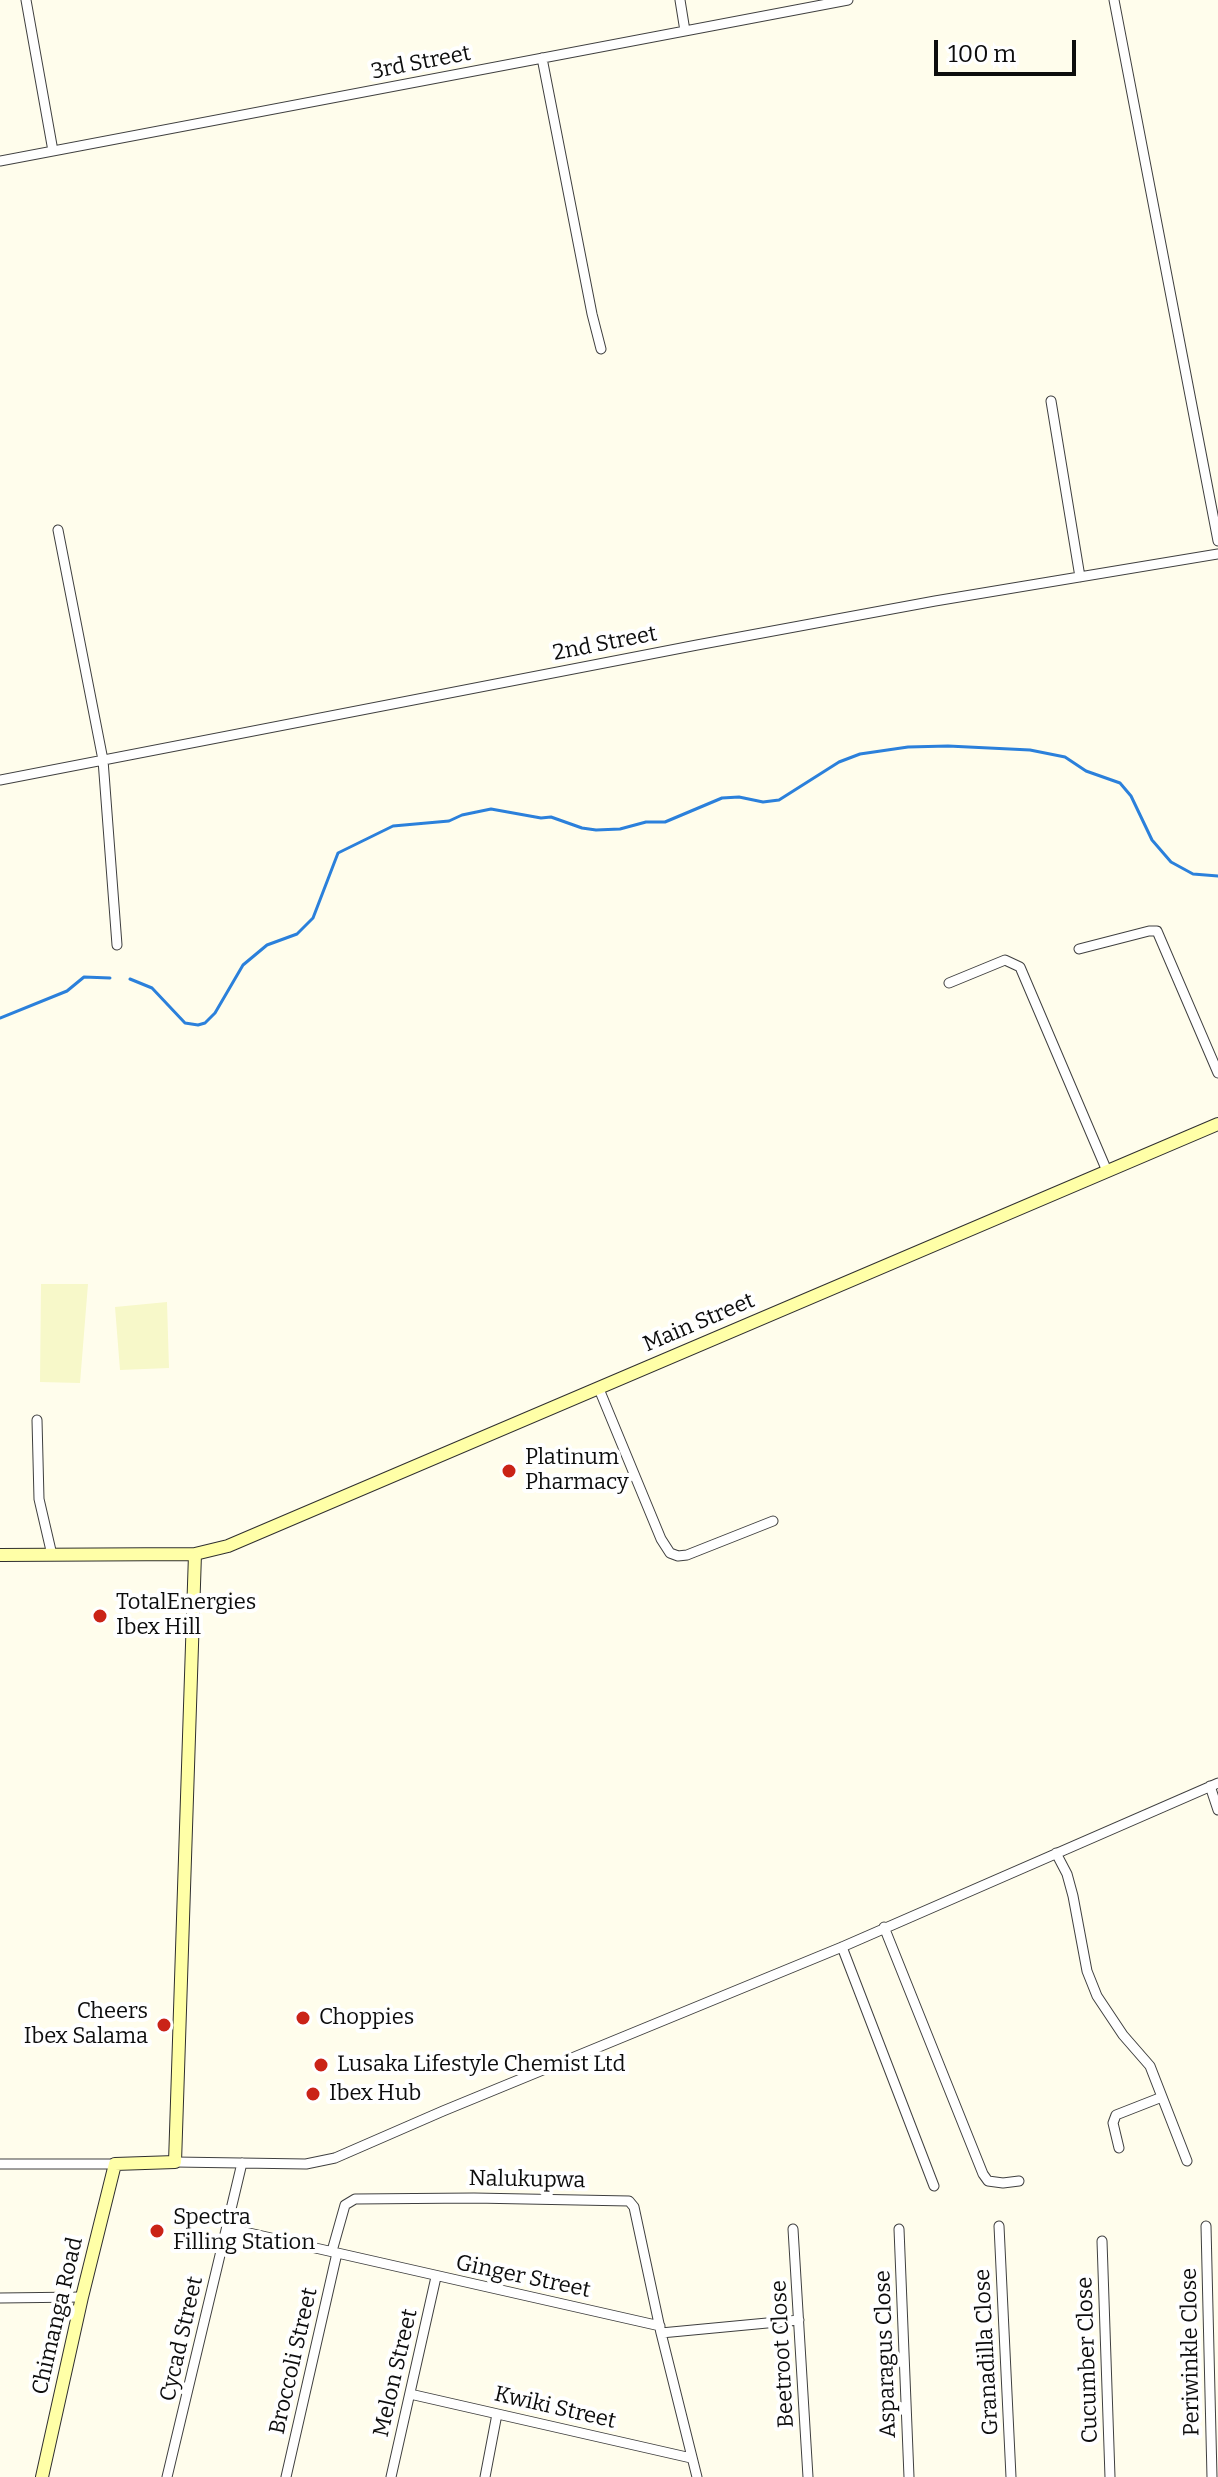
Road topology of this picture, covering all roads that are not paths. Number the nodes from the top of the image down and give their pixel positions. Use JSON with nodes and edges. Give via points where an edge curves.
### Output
{"nodes":[{"id":1,"x":26,"y":0,"type":"edge"},
{"id":2,"x":680,"y":0,"type":"edge"},
{"id":3,"x":848,"y":0,"type":"edge"},
{"id":4,"x":1114,"y":0,"type":"edge"},
{"id":5,"x":685,"y":31,"type":"junction"},
{"id":6,"x":542,"y":58,"type":"junction"},
{"id":7,"x":53,"y":151,"type":"junction"},
{"id":8,"x":0,"y":161,"type":"edge"},
{"id":9,"x":601,"y":349,"type":"dead end"},
{"id":10,"x":1051,"y":401,"type":"dead end"},
{"id":11,"x":58,"y":530,"type":"dead end"},
{"id":12,"x":1218,"y":541,"type":"edge"},
{"id":13,"x":1218,"y":554,"type":"edge"},
{"id":14,"x":1080,"y":577,"type":"junction"},
{"id":15,"x":103,"y":760,"type":"junction"},
{"id":16,"x":0,"y":780,"type":"edge"},
{"id":17,"x":117,"y":945,"type":"dead end"},
{"id":18,"x":1079,"y":949,"type":"dead end"},
{"id":19,"x":949,"y":983,"type":"dead end"},
{"id":20,"x":1218,"y":1073,"type":"edge"},
{"id":21,"x":1218,"y":1124,"type":"edge"},
{"id":22,"x":1107,"y":1171,"type":"junction"},
{"id":23,"x":599,"y":1389,"type":"junction"},
{"id":24,"x":37,"y":1420,"type":"dead end"},
{"id":25,"x":773,"y":1521,"type":"dead end"},
{"id":26,"x":195,"y":1554,"type":"junction"},
{"id":27,"x":0,"y":1555,"type":"edge"},
{"id":28,"x":52,"y":1555,"type":"junction"},
{"id":29,"x":1214,"y":1785,"type":"edge"},
{"id":30,"x":1218,"y":1810,"type":"edge"},
{"id":31,"x":1056,"y":1853,"type":"junction"},
{"id":32,"x":884,"y":1927,"type":"junction"},
{"id":33,"x":842,"y":1947,"type":"junction"},
{"id":34,"x":1162,"y":2097,"type":"junction"},
{"id":35,"x":1119,"y":2148,"type":"dead end"},
{"id":36,"x":1187,"y":2161,"type":"dead end"},
{"id":37,"x":175,"y":2162,"type":"junction"},
{"id":38,"x":242,"y":2163,"type":"junction"},
{"id":39,"x":0,"y":2164,"type":"edge"},
{"id":40,"x":115,"y":2164,"type":"junction"},
{"id":41,"x":1019,"y":2181,"type":"dead end"},
{"id":42,"x":934,"y":2186,"type":"dead end"},
{"id":43,"x":999,"y":2226,"type":"dead end"},
{"id":44,"x":1206,"y":2226,"type":"dead end"},
{"id":45,"x":227,"y":2228,"type":"junction"},
{"id":46,"x":793,"y":2229,"type":"dead end"},
{"id":47,"x":899,"y":2229,"type":"dead end"},
{"id":48,"x":1102,"y":2241,"type":"dead end"},
{"id":49,"x":335,"y":2252,"type":"junction"},
{"id":50,"x":436,"y":2277,"type":"junction"},
{"id":51,"x":82,"y":2297,"type":"junction"},
{"id":52,"x":0,"y":2298,"type":"edge"},
{"id":53,"x":799,"y":2320,"type":"junction"},
{"id":54,"x":660,"y":2329,"type":"junction"},
{"id":55,"x":410,"y":2394,"type":"junction"},
{"id":56,"x":497,"y":2414,"type":"junction"},
{"id":57,"x":691,"y":2458,"type":"junction"},
{"id":58,"x":42,"y":2477,"type":"edge"},
{"id":59,"x":167,"y":2477,"type":"edge"},
{"id":60,"x":286,"y":2477,"type":"edge"},
{"id":61,"x":391,"y":2477,"type":"edge"},
{"id":62,"x":485,"y":2477,"type":"edge"},
{"id":63,"x":697,"y":2477,"type":"edge"},
{"id":64,"x":808,"y":2477,"type":"edge"},
{"id":65,"x":909,"y":2477,"type":"edge"},
{"id":66,"x":1011,"y":2477,"type":"edge"},
{"id":67,"x":1110,"y":2477,"type":"edge"},
{"id":68,"x":1212,"y":2477,"type":"edge"}],
"edges":[{"from":1,"to":7,"type":"street"},
{"from":2,"to":5,"type":"street"},
{"from":3,"to":5,"type":"street","name":"3rd Street"},
{"from":4,"to":12,"type":"street"},
{"from":5,"to":6,"type":"street","name":"3rd Street"},
{"from":6,"to":7,"type":"street","name":"3rd Street"},
{"from":6,"to":9,"type":"street"},
{"from":7,"to":8,"type":"street","name":"3rd Street"},
{"from":10,"to":14,"type":"street"},
{"from":11,"to":15,"type":"street"},
{"from":13,"to":14,"type":"street","name":"2nd Street"},
{"from":14,"to":15,"type":"street","name":"2nd Street"},
{"from":15,"to":16,"type":"street","name":"2nd Street"},
{"from":15,"to":17,"type":"street"},
{"from":18,"to":20,"type":"street","via":[[1157,931]]},
{"from":19,"to":22,"type":"street","via":[[1005,960],[1020,967]]},
{"from":21,"to":22,"type":"main road","name":"Main Street"},
{"from":22,"to":23,"type":"main road","name":"Main Street"},
{"from":23,"to":25,"type":"street","via":[[670,1553],[687,1555]]},
{"from":23,"to":26,"type":"main road","name":"Main Street","via":[[260,1534]]},
{"from":24,"to":28,"type":"street","via":[[39,1499]]},
{"from":26,"to":28,"type":"main road","name":"Main Street"},
{"from":26,"to":37,"type":"main road"},
{"from":27,"to":28,"type":"main road","name":"Main Street"},
{"from":29,"to":30,"type":"street"},
{"from":29,"to":31,"type":"street"},
{"from":31,"to":32,"type":"street"},
{"from":31,"to":34,"type":"street","via":[[1067,1874],[1097,1996],[1150,2066]]},
{"from":32,"to":33,"type":"street"},
{"from":32,"to":41,"type":"street","via":[[983,2174],[988,2181]]},
{"from":33,"to":38,"type":"street","via":[[335,2158],[306,2164]]},
{"from":33,"to":42,"type":"street"},
{"from":34,"to":35,"type":"street","via":[[1116,2115]]},
{"from":34,"to":36,"type":"street"},
{"from":37,"to":38,"type":"street"},
{"from":37,"to":40,"type":"main road"},
{"from":38,"to":45,"type":"street","name":"Cycad Street"},
{"from":39,"to":40,"type":"street"},
{"from":40,"to":51,"type":"main road","name":"Chimanga Road"},
{"from":43,"to":66,"type":"street","name":"Granadilla Close"},
{"from":44,"to":68,"type":"street","name":"Periwinkle Close"},
{"from":45,"to":49,"type":"street","name":"Ginger Street"},
{"from":45,"to":59,"type":"street","name":"Cycad Street"},
{"from":46,"to":53,"type":"street","name":"Beetroot Close"},
{"from":47,"to":65,"type":"street","name":"Asparagus Close"},
{"from":48,"to":67,"type":"street","name":"Cucumber Close"},
{"from":49,"to":50,"type":"street","name":"Ginger Street"},
{"from":49,"to":54,"type":"street","name":"Nalukupwa","via":[[345,2205],[355,2199],[624,2199],[634,2207]]},
{"from":49,"to":60,"type":"street","name":"Broccoli Street"},
{"from":50,"to":54,"type":"street","name":"Ginger Street"},
{"from":50,"to":55,"type":"street","name":"Melon Street"},
{"from":51,"to":52,"type":"street"},
{"from":51,"to":58,"type":"main road","name":"Chimanga Road"},
{"from":53,"to":54,"type":"street","name":"Ginger Street"},
{"from":53,"to":64,"type":"street","name":"Beetroot Close"},
{"from":54,"to":57,"type":"street"},
{"from":55,"to":56,"type":"street","name":"Kwiki Street"},
{"from":55,"to":61,"type":"street","name":"Melon Street"},
{"from":56,"to":57,"type":"street","name":"Kwiki Street"},
{"from":56,"to":62,"type":"street"},
{"from":57,"to":63,"type":"street"}]}
